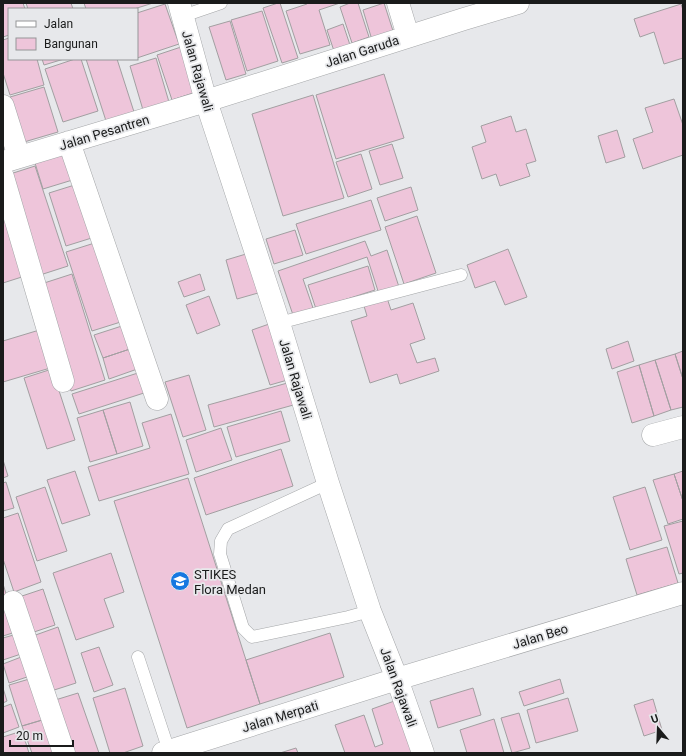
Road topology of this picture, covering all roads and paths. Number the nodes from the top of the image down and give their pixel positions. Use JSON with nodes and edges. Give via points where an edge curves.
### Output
{"nodes":[{"id":1,"x":221,"y":3,"type":"edge"},
{"id":2,"x":398,"y":3,"type":"edge"},
{"id":3,"x":518,"y":3,"type":"edge"},
{"id":4,"x":181,"y":10,"type":"edge"},
{"id":5,"x":462,"y":11,"type":"edge"},
{"id":6,"x":408,"y":36,"type":"junction"},
{"id":7,"x":206,"y":101,"type":"junction"},
{"id":8,"x":3,"y":106,"type":"edge"},
{"id":9,"x":69,"y":142,"type":"junction"},
{"id":10,"x":11,"y":160,"type":"edge"},
{"id":11,"x":3,"y":177,"type":"edge"},
{"id":12,"x":461,"y":275,"type":"dead end"},
{"id":13,"x":279,"y":323,"type":"junction"},
{"id":14,"x":62,"y":381,"type":"dead end"},
{"id":15,"x":156,"y":399,"type":"dead end"},
{"id":16,"x":683,"y":427,"type":"edge"},
{"id":17,"x":653,"y":435,"type":"dead end"},
{"id":18,"x":328,"y":483,"type":"junction"},
{"id":19,"x":683,"y":593,"type":"edge"},
{"id":20,"x":13,"y":602,"type":"dead end"},
{"id":21,"x":370,"y":611,"type":"junction"},
{"id":22,"x":138,"y":658,"type":"dead end"},
{"id":23,"x":397,"y":679,"type":"junction"},
{"id":24,"x":166,"y":752,"type":"edge"},
{"id":25,"x":64,"y":753,"type":"edge"},
{"id":26,"x":423,"y":753,"type":"edge"}],
"edges":[{"from":1,"to":4,"type":"lane"},
{"from":2,"to":6,"type":"street"},
{"from":3,"to":5,"type":"street","name":"Jalan Garuda"},
{"from":4,"to":7,"type":"street","name":"Jalan Rajawali"},
{"from":5,"to":6,"type":"street","name":"Jalan Garuda"},
{"from":6,"to":7,"type":"street","name":"Jalan Garuda"},
{"from":7,"to":9,"type":"street","name":"Jalan Pesantren"},
{"from":7,"to":13,"type":"street","name":"Jalan Rajawali"},
{"from":8,"to":10,"type":"street"},
{"from":9,"to":10,"type":"street","name":"Jalan Pesantren"},
{"from":9,"to":15,"type":"street"},
{"from":11,"to":14,"type":"street"},
{"from":12,"to":13,"type":"lane"},
{"from":13,"to":18,"type":"street","name":"Jalan Rajawali"},
{"from":16,"to":17,"type":"street"},
{"from":18,"to":21,"type":"street","name":"Jalan Rajawali"},
{"from":18,"to":21,"type":"lane","via":[[228,529],[221,541],[220,554],[242,628],[252,637]]},
{"from":19,"to":23,"type":"street","name":"Jalan Beo"},
{"from":20,"to":25,"type":"street"},
{"from":21,"to":23,"type":"street","name":"Jalan Rajawali"},
{"from":22,"to":24,"type":"lane"},
{"from":23,"to":24,"type":"street","name":"Jalan Merpati"},
{"from":23,"to":26,"type":"street","name":"Jalan Rajawali"}]}
